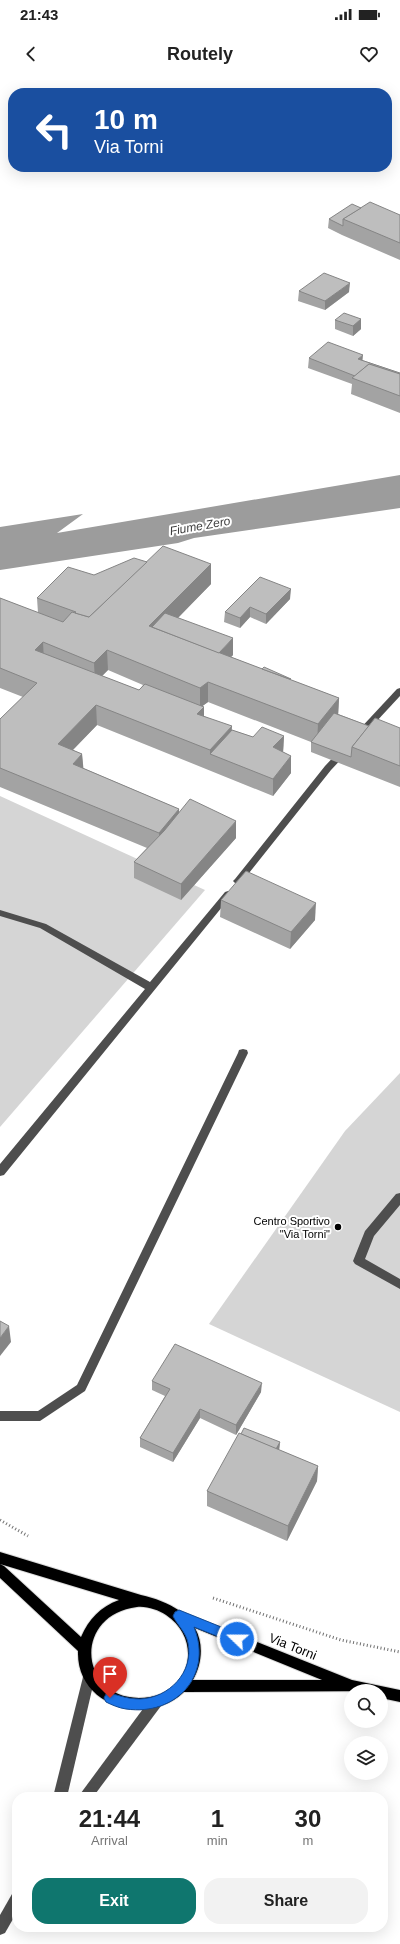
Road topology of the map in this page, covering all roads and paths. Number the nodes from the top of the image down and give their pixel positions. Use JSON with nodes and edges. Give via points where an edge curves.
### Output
{"nodes":[{"id":1,"x":400,"y":692,"type":"edge"},
{"id":2,"x":0,"y":913,"type":"edge"},
{"id":3,"x":152,"y":988,"type":"junction"},
{"id":4,"x":243,"y":1053,"type":"dead end"},
{"id":5,"x":0,"y":1172,"type":"edge"},
{"id":6,"x":400,"y":1197,"type":"edge"},
{"id":7,"x":400,"y":1284,"type":"edge"},
{"id":8,"x":0,"y":1416,"type":"edge"},
{"id":9,"x":0,"y":1558,"type":"edge"},
{"id":10,"x":0,"y":1570,"type":"edge"},
{"id":11,"x":141,"y":1601,"type":"junction"},
{"id":12,"x":179,"y":1616,"type":"junction"},
{"id":13,"x":84,"y":1648,"type":"junction"},
{"id":14,"x":89,"y":1677,"type":"junction"},
{"id":15,"x":347,"y":1684,"type":"edge"},
{"id":16,"x":181,"y":1686,"type":"junction"},
{"id":17,"x":344,"y":1686,"type":"edge"},
{"id":18,"x":388,"y":1693,"type":"edge"},
{"id":19,"x":400,"y":1696,"type":"edge"},
{"id":20,"x":156,"y":1702,"type":"junction"},
{"id":21,"x":61,"y":1792,"type":"edge"},
{"id":22,"x":89,"y":1792,"type":"edge"},
{"id":23,"x":12,"y":1908,"type":"edge"},
{"id":24,"x":0,"y":1928,"type":"edge"}],
"edges":[{"from":1,"to":3,"type":"street","via":[[328,768]]},
{"from":2,"to":3,"type":"street","via":[[43,926]]},
{"from":3,"to":5,"type":"street"},
{"from":4,"to":8,"type":"street","via":[[81,1388],[40,1416]]},
{"from":6,"to":7,"type":"street","via":[[369,1234],[359,1261]]},
{"from":9,"to":11,"type":"main road","name":"Via Torni"},
{"from":10,"to":13,"type":"main road"},
{"from":11,"to":12,"type":"main road","name":"Via Torni","via":[[168,1608]]},
{"from":11,"to":13,"type":"main road","name":"Via Torni","via":[[110,1609],[97,1620],[88,1633]]},
{"from":12,"to":15,"type":"main road","name":"Via Torni"},
{"from":12,"to":16,"type":"main road","name":"Via Torni","via":[[188,1628],[194,1643],[190,1673]]},
{"from":13,"to":14,"type":"main road","name":"Via Torni","via":[[84,1663]]},
{"from":14,"to":20,"type":"main road","name":"Via Torni","via":[[98,1689],[110,1698],[125,1704],[141,1705]]},
{"from":14,"to":21,"type":"street"},
{"from":16,"to":17,"type":"main road","name":"Via Torni"},
{"from":16,"to":20,"type":"main road","name":"Via Torni","via":[[170,1696]]},
{"from":18,"to":19,"type":"main road"},
{"from":20,"to":22,"type":"street"},
{"from":23,"to":24,"type":"street"}]}
